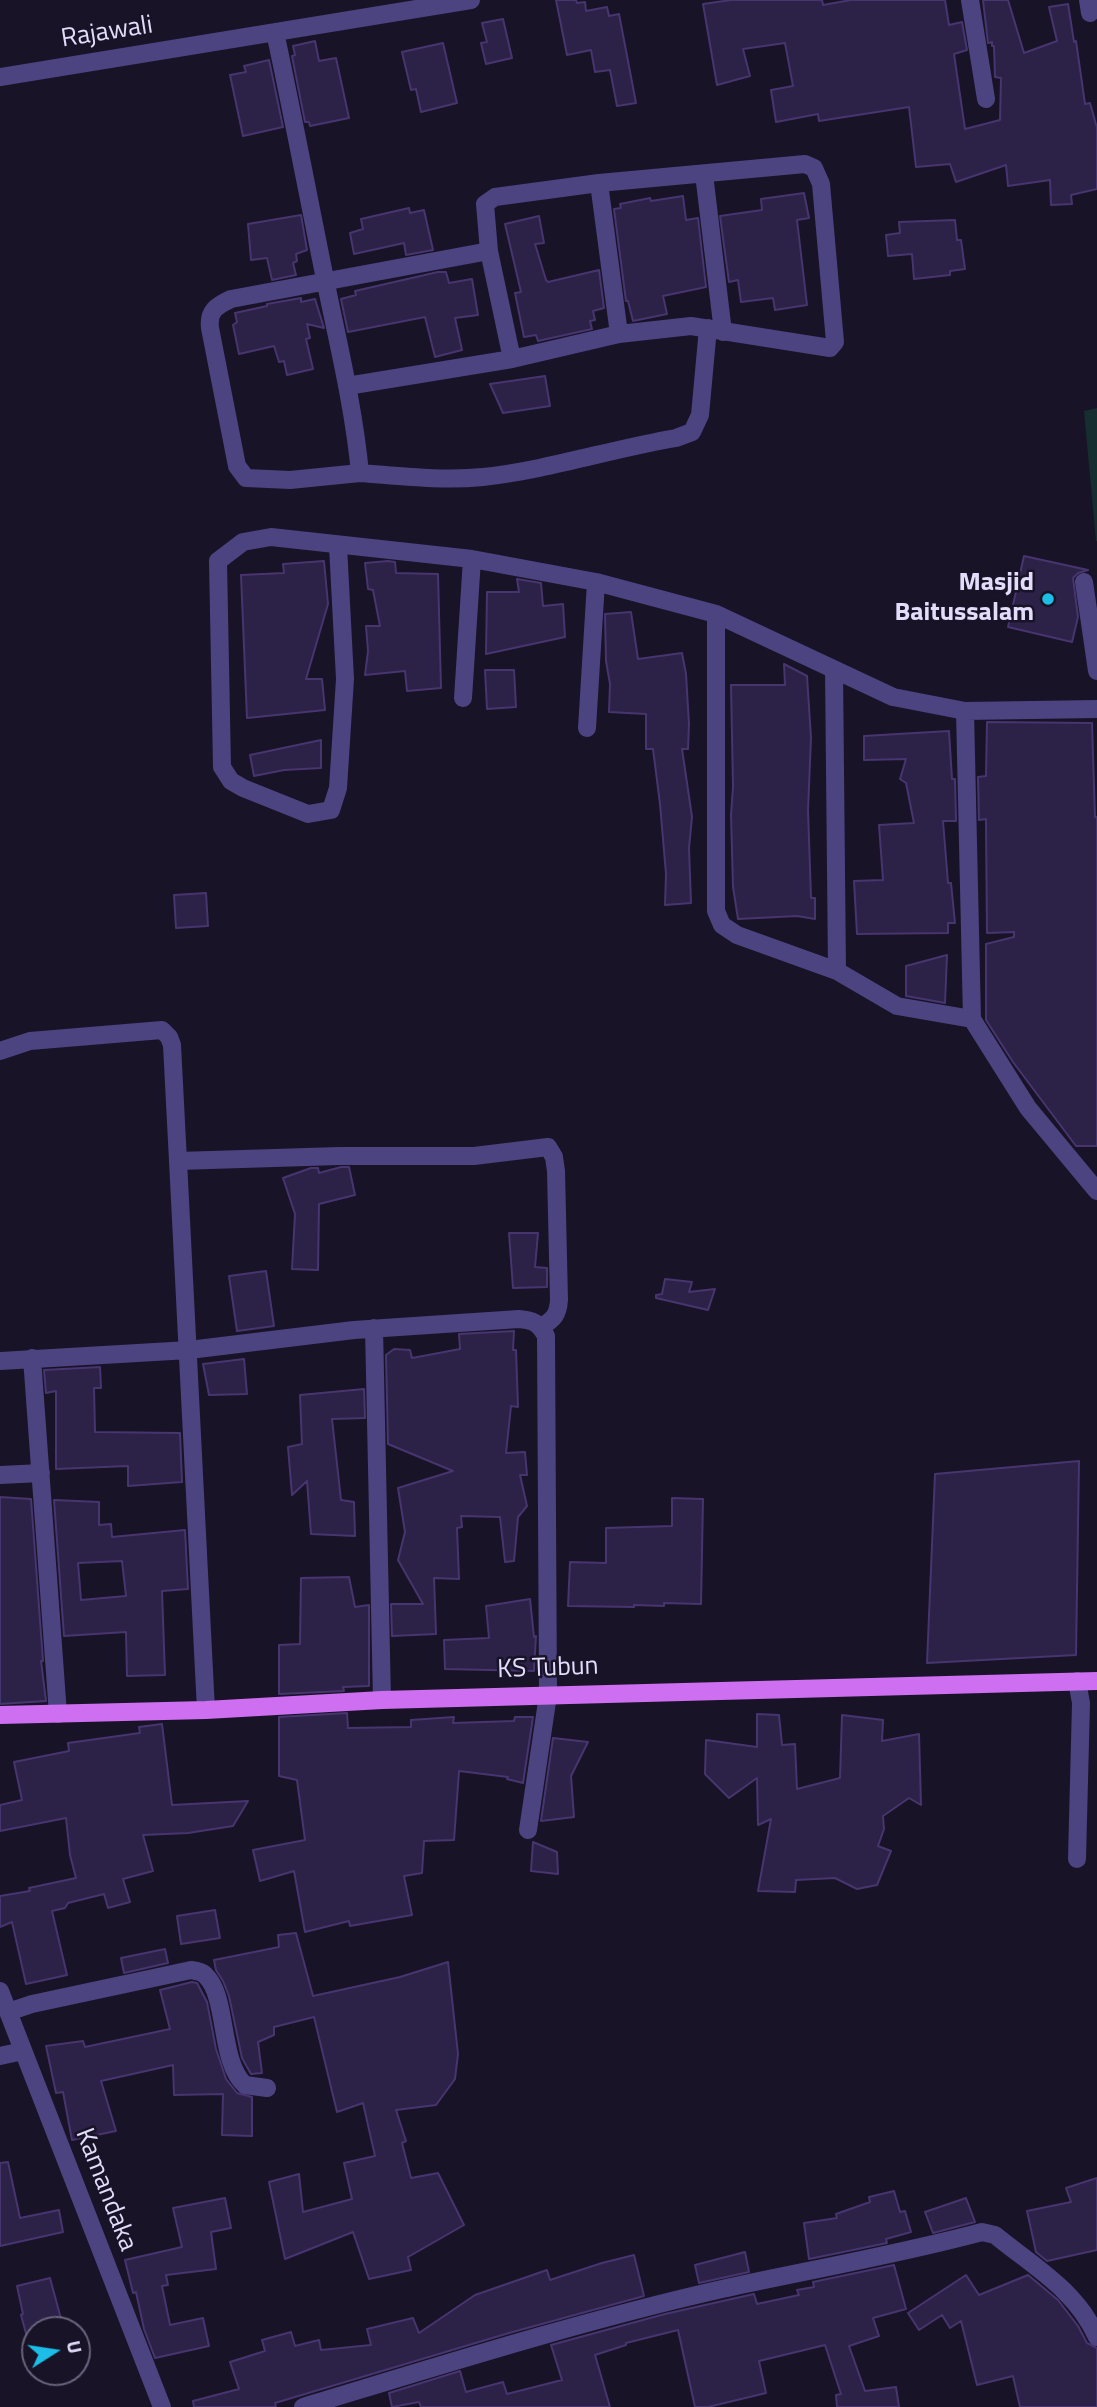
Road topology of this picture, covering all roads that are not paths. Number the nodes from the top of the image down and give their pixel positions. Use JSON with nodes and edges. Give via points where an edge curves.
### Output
{"nodes":[{"id":1,"x":471,"y":0,"type":"edge"},
{"id":2,"x":970,"y":0,"type":"edge"},
{"id":3,"x":275,"y":32,"type":"junction"},
{"id":4,"x":0,"y":77,"type":"edge"},
{"id":5,"x":986,"y":99,"type":"dead end"},
{"id":6,"x":704,"y":174,"type":"junction"},
{"id":7,"x":599,"y":183,"type":"junction"},
{"id":8,"x":489,"y":251,"type":"junction"},
{"id":9,"x":325,"y":281,"type":"junction"},
{"id":10,"x":715,"y":330,"type":"junction"},
{"id":11,"x":619,"y":334,"type":"junction"},
{"id":12,"x":512,"y":359,"type":"junction"},
{"id":13,"x":346,"y":386,"type":"junction"},
{"id":14,"x":360,"y":473,"type":"junction"},
{"id":15,"x":338,"y":546,"type":"junction"},
{"id":16,"x":472,"y":559,"type":"junction"},
{"id":17,"x":596,"y":582,"type":"junction"},
{"id":18,"x":1084,"y":582,"type":"dead end"},
{"id":19,"x":716,"y":614,"type":"junction"},
{"id":20,"x":834,"y":669,"type":"junction"},
{"id":21,"x":1097,"y":671,"type":"edge"},
{"id":22,"x":463,"y":698,"type":"dead end"},
{"id":23,"x":1097,"y":709,"type":"edge"},
{"id":24,"x":965,"y":711,"type":"junction"},
{"id":25,"x":587,"y":728,"type":"dead end"},
{"id":26,"x":838,"y":971,"type":"junction"},
{"id":27,"x":972,"y":1019,"type":"junction"},
{"id":28,"x":0,"y":1051,"type":"edge"},
{"id":29,"x":178,"y":1160,"type":"junction"},
{"id":30,"x":1097,"y":1191,"type":"edge"},
{"id":31,"x":541,"y":1327,"type":"junction"},
{"id":32,"x":374,"y":1328,"type":"junction"},
{"id":33,"x":189,"y":1350,"type":"junction"},
{"id":34,"x":32,"y":1358,"type":"junction"},
{"id":35,"x":0,"y":1361,"type":"edge"},
{"id":36,"x":41,"y":1473,"type":"junction"},
{"id":37,"x":0,"y":1475,"type":"edge"},
{"id":38,"x":1077,"y":1681,"type":"junction"},
{"id":39,"x":1097,"y":1681,"type":"edge"},
{"id":40,"x":548,"y":1695,"type":"junction"},
{"id":41,"x":382,"y":1700,"type":"junction"},
{"id":42,"x":206,"y":1710,"type":"junction"},
{"id":43,"x":58,"y":1714,"type":"junction"},
{"id":44,"x":0,"y":1715,"type":"edge"},
{"id":45,"x":528,"y":1830,"type":"dead end"},
{"id":46,"x":1077,"y":1859,"type":"dead end"},
{"id":47,"x":0,"y":1991,"type":"edge"},
{"id":48,"x":8,"y":2012,"type":"junction"},
{"id":49,"x":23,"y":2051,"type":"junction"},
{"id":50,"x":0,"y":2056,"type":"edge"},
{"id":51,"x":267,"y":2088,"type":"dead end"},
{"id":52,"x":1090,"y":2309,"type":"edge"},
{"id":53,"x":1097,"y":2337,"type":"edge"},
{"id":54,"x":162,"y":2407,"type":"edge"},
{"id":55,"x":303,"y":2407,"type":"edge"}],
"edges":[{"from":1,"to":3,"type":"street","name":"Rajawali"},
{"from":2,"to":5,"type":"street"},
{"from":3,"to":4,"type":"street","name":"Rajawali"},
{"from":3,"to":9,"type":"street"},
{"from":6,"to":7,"type":"street"},
{"from":6,"to":10,"type":"street"},
{"from":6,"to":10,"type":"street","via":[[805,164],[814,168],[824,202],[835,345],[826,348]]},
{"from":7,"to":8,"type":"street","via":[[489,199],[485,211]]},
{"from":7,"to":11,"type":"street"},
{"from":8,"to":9,"type":"street"},
{"from":8,"to":12,"type":"street"},
{"from":9,"to":13,"type":"street"},
{"from":9,"to":14,"type":"street","via":[[231,299],[212,310],[210,328],[241,474],[290,480]]},
{"from":10,"to":11,"type":"street","via":[[691,326]]},
{"from":10,"to":14,"type":"street","via":[[700,415],[692,432],[576,461],[485,477],[444,480]]},
{"from":11,"to":12,"type":"street"},
{"from":12,"to":13,"type":"street"},
{"from":13,"to":14,"type":"street"},
{"from":15,"to":15,"type":"street","via":[[345,679],[338,788],[331,810],[308,814],[243,788],[231,781],[222,767],[218,561],[243,542],[271,537]]},
{"from":15,"to":16,"type":"street"},
{"from":16,"to":17,"type":"street"},
{"from":16,"to":22,"type":"street"},
{"from":17,"to":19,"type":"street"},
{"from":17,"to":25,"type":"street"},
{"from":18,"to":21,"type":"street"},
{"from":19,"to":20,"type":"street"},
{"from":19,"to":26,"type":"street","via":[[716,911],[722,925],[737,936]]},
{"from":20,"to":24,"type":"street","via":[[893,697]]},
{"from":20,"to":26,"type":"street"},
{"from":23,"to":24,"type":"street"},
{"from":24,"to":27,"type":"street"},
{"from":26,"to":27,"type":"street","via":[[897,1006]]},
{"from":27,"to":30,"type":"street","via":[[1028,1108]]},
{"from":28,"to":29,"type":"street","via":[[30,1041],[162,1030],[172,1045]]},
{"from":29,"to":31,"type":"street","via":[[474,1156],[548,1147],[556,1171],[559,1300],[554,1319]]},
{"from":29,"to":33,"type":"street"},
{"from":31,"to":32,"type":"street","via":[[532,1320],[519,1319]]},
{"from":31,"to":40,"type":"street","via":[[545,1336]]},
{"from":32,"to":33,"type":"street"},
{"from":32,"to":41,"type":"street"},
{"from":33,"to":34,"type":"street"},
{"from":33,"to":42,"type":"street"},
{"from":34,"to":35,"type":"street"},
{"from":34,"to":36,"type":"street"},
{"from":36,"to":37,"type":"street"},
{"from":36,"to":43,"type":"street"},
{"from":38,"to":39,"type":"main road","name":"KS Tubun"},
{"from":38,"to":40,"type":"main road","name":"KS Tubun"},
{"from":38,"to":46,"type":"street","via":[[1081,1703]]},
{"from":40,"to":41,"type":"main road","name":"KS Tubun"},
{"from":40,"to":45,"type":"street"},
{"from":41,"to":42,"type":"main road","name":"KS Tubun"},
{"from":42,"to":43,"type":"main road","name":"KS Tubun"},
{"from":43,"to":44,"type":"main road","name":"KS Tubun"},
{"from":47,"to":48,"type":"street","name":"Kamandaka"},
{"from":48,"to":49,"type":"street","name":"Kamandaka"},
{"from":48,"to":51,"type":"street","via":[[199,1971],[214,1990],[234,2073],[245,2085]]},
{"from":49,"to":50,"type":"street"},
{"from":49,"to":54,"type":"street","name":"Kamandaka"},
{"from":52,"to":53,"type":"street"},
{"from":52,"to":55,"type":"street","via":[[995,2235],[982,2232],[583,2324]]}]}
